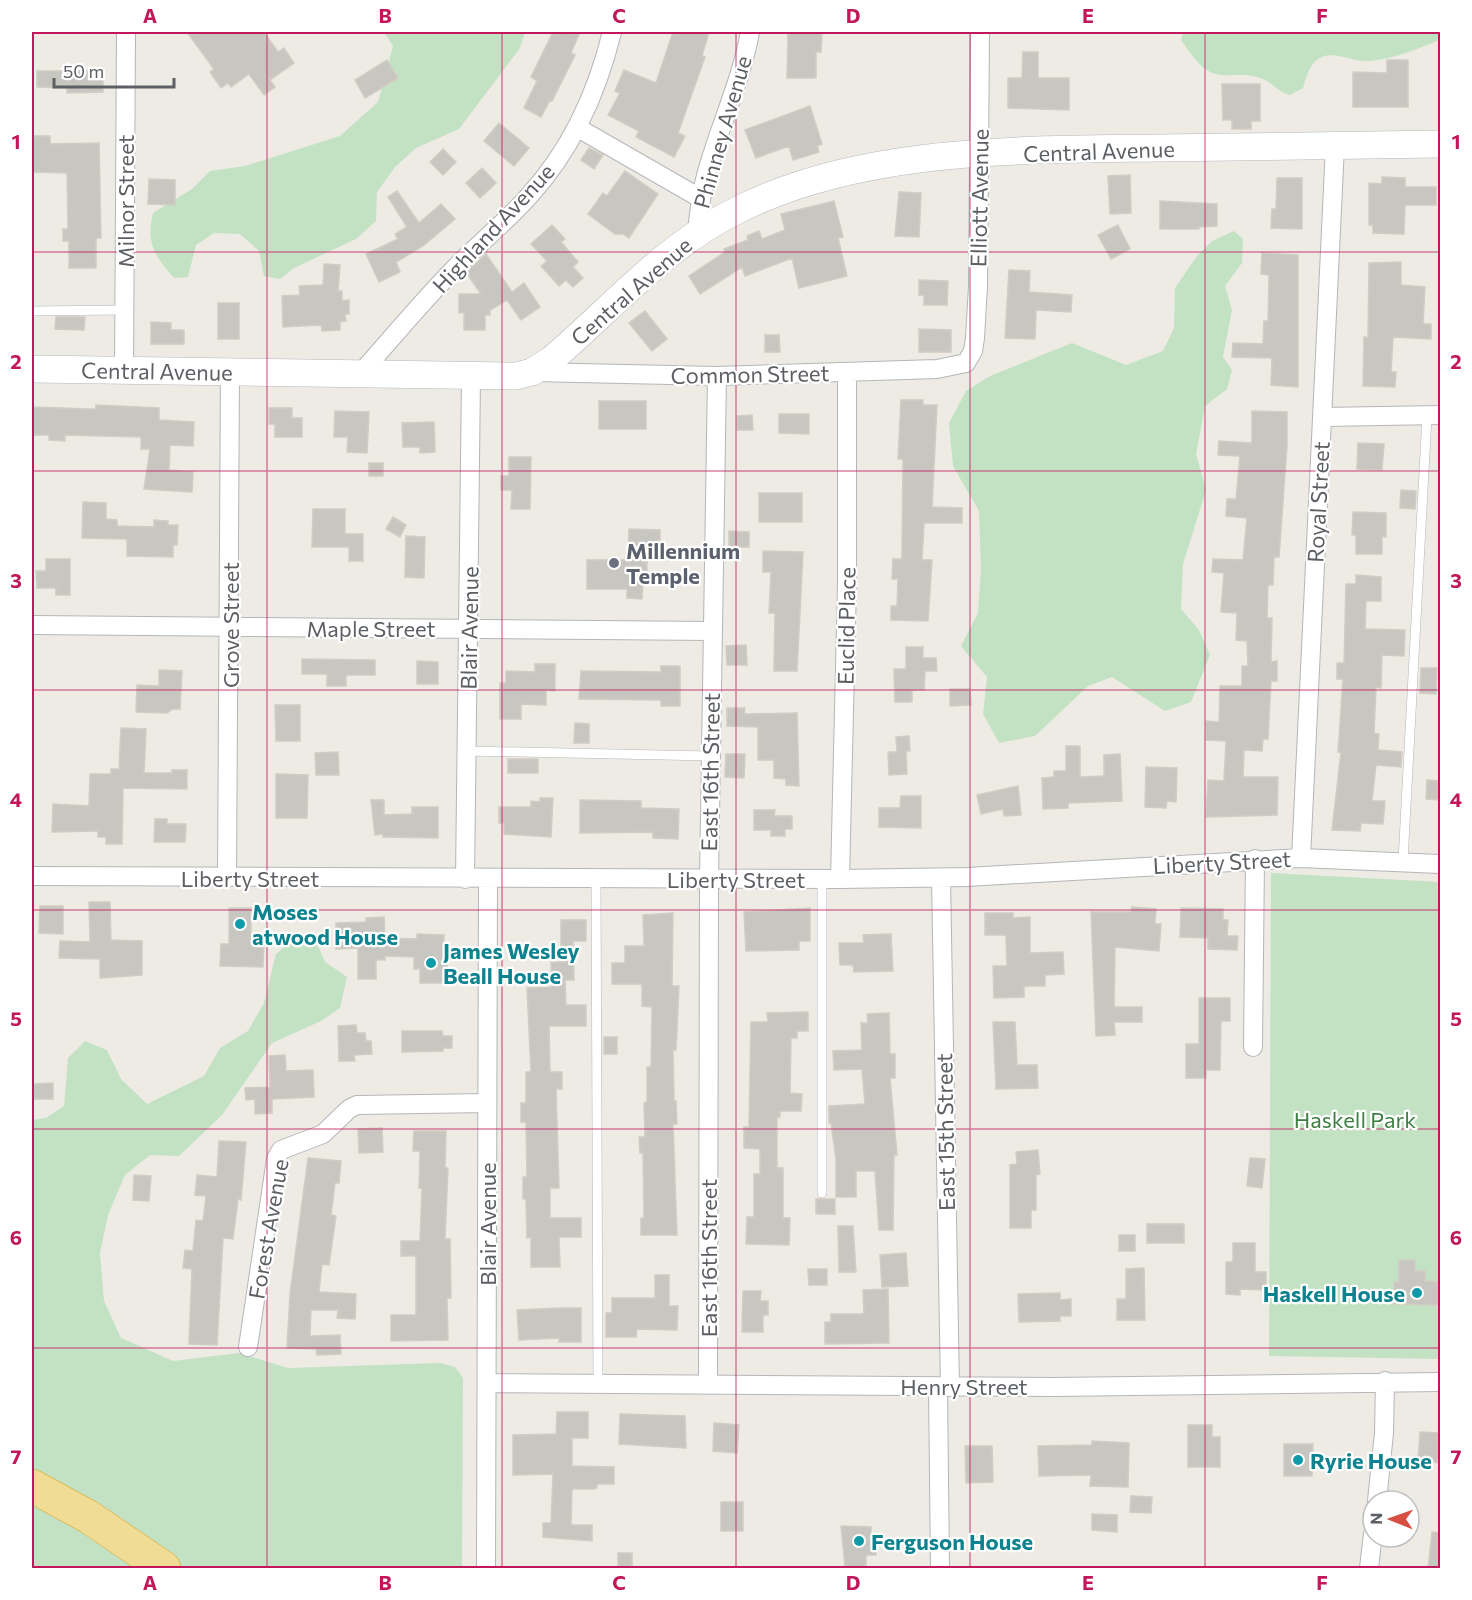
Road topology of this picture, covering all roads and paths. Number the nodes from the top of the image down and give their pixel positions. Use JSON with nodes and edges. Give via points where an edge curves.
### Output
{"nodes":[{"id":1,"x":126,"y":32,"type":"edge"},
{"id":2,"x":612,"y":32,"type":"edge"},
{"id":3,"x":750,"y":32,"type":"edge"},
{"id":4,"x":980,"y":32,"type":"edge"},
{"id":5,"x":578,"y":128,"type":"junction"},
{"id":6,"x":1440,"y":144,"type":"edge"},
{"id":7,"x":1335,"y":146,"type":"junction"},
{"id":8,"x":980,"y":155,"type":"junction"},
{"id":9,"x":700,"y":198,"type":"junction"},
{"id":10,"x":697,"y":233,"type":"junction"},
{"id":11,"x":124,"y":310,"type":"junction"},
{"id":12,"x":32,"y":311,"type":"edge"},
{"id":13,"x":966,"y":363,"type":"joint"},
{"id":14,"x":32,"y":369,"type":"edge"},
{"id":15,"x":124,"y":371,"type":"junction"},
{"id":16,"x":230,"y":372,"type":"junction"},
{"id":17,"x":532,"y":372,"type":"junction"},
{"id":18,"x":847,"y":372,"type":"junction"},
{"id":19,"x":360,"y":374,"type":"junction"},
{"id":20,"x":717,"y":376,"type":"junction"},
{"id":21,"x":471,"y":377,"type":"junction"},
{"id":22,"x":1434,"y":415,"type":"edge"},
{"id":23,"x":1323,"y":417,"type":"junction"},
{"id":24,"x":32,"y":625,"type":"edge"},
{"id":25,"x":230,"y":627,"type":"junction"},
{"id":26,"x":469,"y":628,"type":"junction"},
{"id":27,"x":711,"y":631,"type":"junction"},
{"id":28,"x":467,"y":750,"type":"junction"},
{"id":29,"x":710,"y":756,"type":"junction"},
{"id":30,"x":1300,"y":858,"type":"junction"},
{"id":31,"x":1255,"y":859,"type":"junction"},
{"id":32,"x":1403,"y":861,"type":"junction"},
{"id":33,"x":1440,"y":864,"type":"edge"},
{"id":34,"x":32,"y":876,"type":"edge"},
{"id":35,"x":227,"y":878,"type":"junction"},
{"id":36,"x":942,"y":878,"type":"junction"},
{"id":37,"x":465,"y":879,"type":"junction"},
{"id":38,"x":488,"y":879,"type":"junction"},
{"id":39,"x":596,"y":879,"type":"junction"},
{"id":40,"x":709,"y":879,"type":"junction"},
{"id":41,"x":831,"y":879,"type":"junction"},
{"id":42,"x":1253,"y":1047,"type":"dead end"},
{"id":43,"x":487,"y":1103,"type":"junction"},
{"id":44,"x":822,"y":1193,"type":"dead end"},
{"id":45,"x":248,"y":1347,"type":"dead end"},
{"id":46,"x":1385,"y":1381,"type":"junction"},
{"id":47,"x":1440,"y":1382,"type":"edge"},
{"id":48,"x":487,"y":1383,"type":"junction"},
{"id":49,"x":598,"y":1383,"type":"junction"},
{"id":50,"x":708,"y":1385,"type":"junction"},
{"id":51,"x":944,"y":1387,"type":"junction"},
{"id":52,"x":32,"y":1486,"type":"edge"},
{"id":53,"x":1378,"y":1489,"type":"edge"},
{"id":54,"x":1371,"y":1549,"type":"edge"},
{"id":55,"x":164,"y":1569,"type":"edge"},
{"id":56,"x":486,"y":1569,"type":"edge"},
{"id":57,"x":940,"y":1569,"type":"edge"},
{"id":58,"x":1369,"y":1569,"type":"edge"}],
"edges":[{"from":1,"to":11,"type":"street","name":"Milnor Street"},
{"from":2,"to":5,"type":"street","name":"Highland Avenue","via":[[595,92]]},
{"from":3,"to":9,"type":"street","name":"Phinney Avenue"},
{"from":4,"to":8,"type":"street","name":"Elliott Avenue"},
{"from":5,"to":9,"type":"street"},
{"from":5,"to":19,"type":"street","name":"Highland Avenue","via":[[529,197],[453,270]]},
{"from":6,"to":7,"type":"street","name":"Central Avenue"},
{"from":7,"to":8,"type":"street","name":"Central Avenue","via":[[1092,149]]},
{"from":7,"to":23,"type":"street","name":"Royal Street"},
{"from":8,"to":10,"type":"street","name":"Central Avenue","via":[[901,162],[823,178],[756,201]]},
{"from":8,"to":13,"type":"street","name":"Elliott Avenue","via":[[975,338]]},
{"from":9,"to":10,"type":"street","name":"Phinney Avenue"},
{"from":10,"to":17,"type":"street","name":"Central Avenue","via":[[661,260],[583,333]]},
{"from":11,"to":12,"type":"lane"},
{"from":11,"to":15,"type":"street","name":"Milnor Street"},
{"from":13,"to":18,"type":"street","name":"Common Street","via":[[937,369]]},
{"from":14,"to":15,"type":"street","name":"Central Avenue"},
{"from":15,"to":16,"type":"street","name":"Central Avenue"},
{"from":16,"to":19,"type":"street","name":"Central Avenue"},
{"from":16,"to":25,"type":"street","name":"Grove Street"},
{"from":17,"to":20,"type":"street","name":"Common Street"},
{"from":17,"to":21,"type":"street","name":"Central Avenue"},
{"from":18,"to":20,"type":"street","name":"Common Street"},
{"from":18,"to":41,"type":"street","name":"Euclid Place","via":[[847,584]]},
{"from":19,"to":21,"type":"street","name":"Central Avenue"},
{"from":20,"to":27,"type":"street","name":"East 16th Street"},
{"from":21,"to":26,"type":"street","name":"Blair Avenue"},
{"from":22,"to":23,"type":"street"},
{"from":22,"to":32,"type":"lane"},
{"from":23,"to":30,"type":"street","name":"Royal Street"},
{"from":24,"to":25,"type":"street","name":"Maple Street"},
{"from":25,"to":26,"type":"street","name":"Maple Street"},
{"from":25,"to":35,"type":"street","name":"Grove Street"},
{"from":26,"to":27,"type":"street","name":"Maple Street"},
{"from":26,"to":28,"type":"street","name":"Blair Avenue"},
{"from":27,"to":29,"type":"street","name":"East 16th Street"},
{"from":28,"to":29,"type":"lane"},
{"from":28,"to":37,"type":"street","name":"Blair Avenue"},
{"from":29,"to":40,"type":"street","name":"East 16th Street"},
{"from":30,"to":31,"type":"street","name":"Liberty Street"},
{"from":30,"to":32,"type":"street","name":"Liberty Street"},
{"from":31,"to":36,"type":"street","name":"Liberty Street"},
{"from":31,"to":42,"type":"street"},
{"from":32,"to":33,"type":"street","name":"Liberty Street"},
{"from":34,"to":35,"type":"street","name":"Liberty Street"},
{"from":35,"to":37,"type":"street","name":"Liberty Street"},
{"from":36,"to":41,"type":"street","name":"Liberty Street"},
{"from":36,"to":51,"type":"street","name":"East 15th Street"},
{"from":37,"to":38,"type":"street","name":"Liberty Street"},
{"from":38,"to":39,"type":"street","name":"Liberty Street"},
{"from":38,"to":43,"type":"street","name":"Blair Avenue"},
{"from":39,"to":40,"type":"street","name":"Liberty Street"},
{"from":39,"to":49,"type":"lane"},
{"from":40,"to":41,"type":"street","name":"Liberty Street"},
{"from":40,"to":50,"type":"street","name":"East 16th Street"},
{"from":41,"to":44,"type":"lane"},
{"from":43,"to":45,"type":"street","name":"Forest Avenue","via":[[357,1105],[323,1134],[281,1150],[276,1159]]},
{"from":43,"to":48,"type":"street","name":"Blair Avenue"},
{"from":46,"to":47,"type":"street","name":"Henry Street"},
{"from":46,"to":51,"type":"street","name":"Henry Street"},
{"from":46,"to":53,"type":"street"},
{"from":48,"to":49,"type":"street","name":"Henry Street"},
{"from":48,"to":56,"type":"street","name":"Blair Avenue"},
{"from":49,"to":50,"type":"street","name":"Henry Street"},
{"from":50,"to":51,"type":"street","name":"Henry Street"},
{"from":51,"to":57,"type":"street","name":"East 15th Street"},
{"from":52,"to":55,"type":"highway","via":[[89,1517]]},
{"from":54,"to":58,"type":"street"}]}
